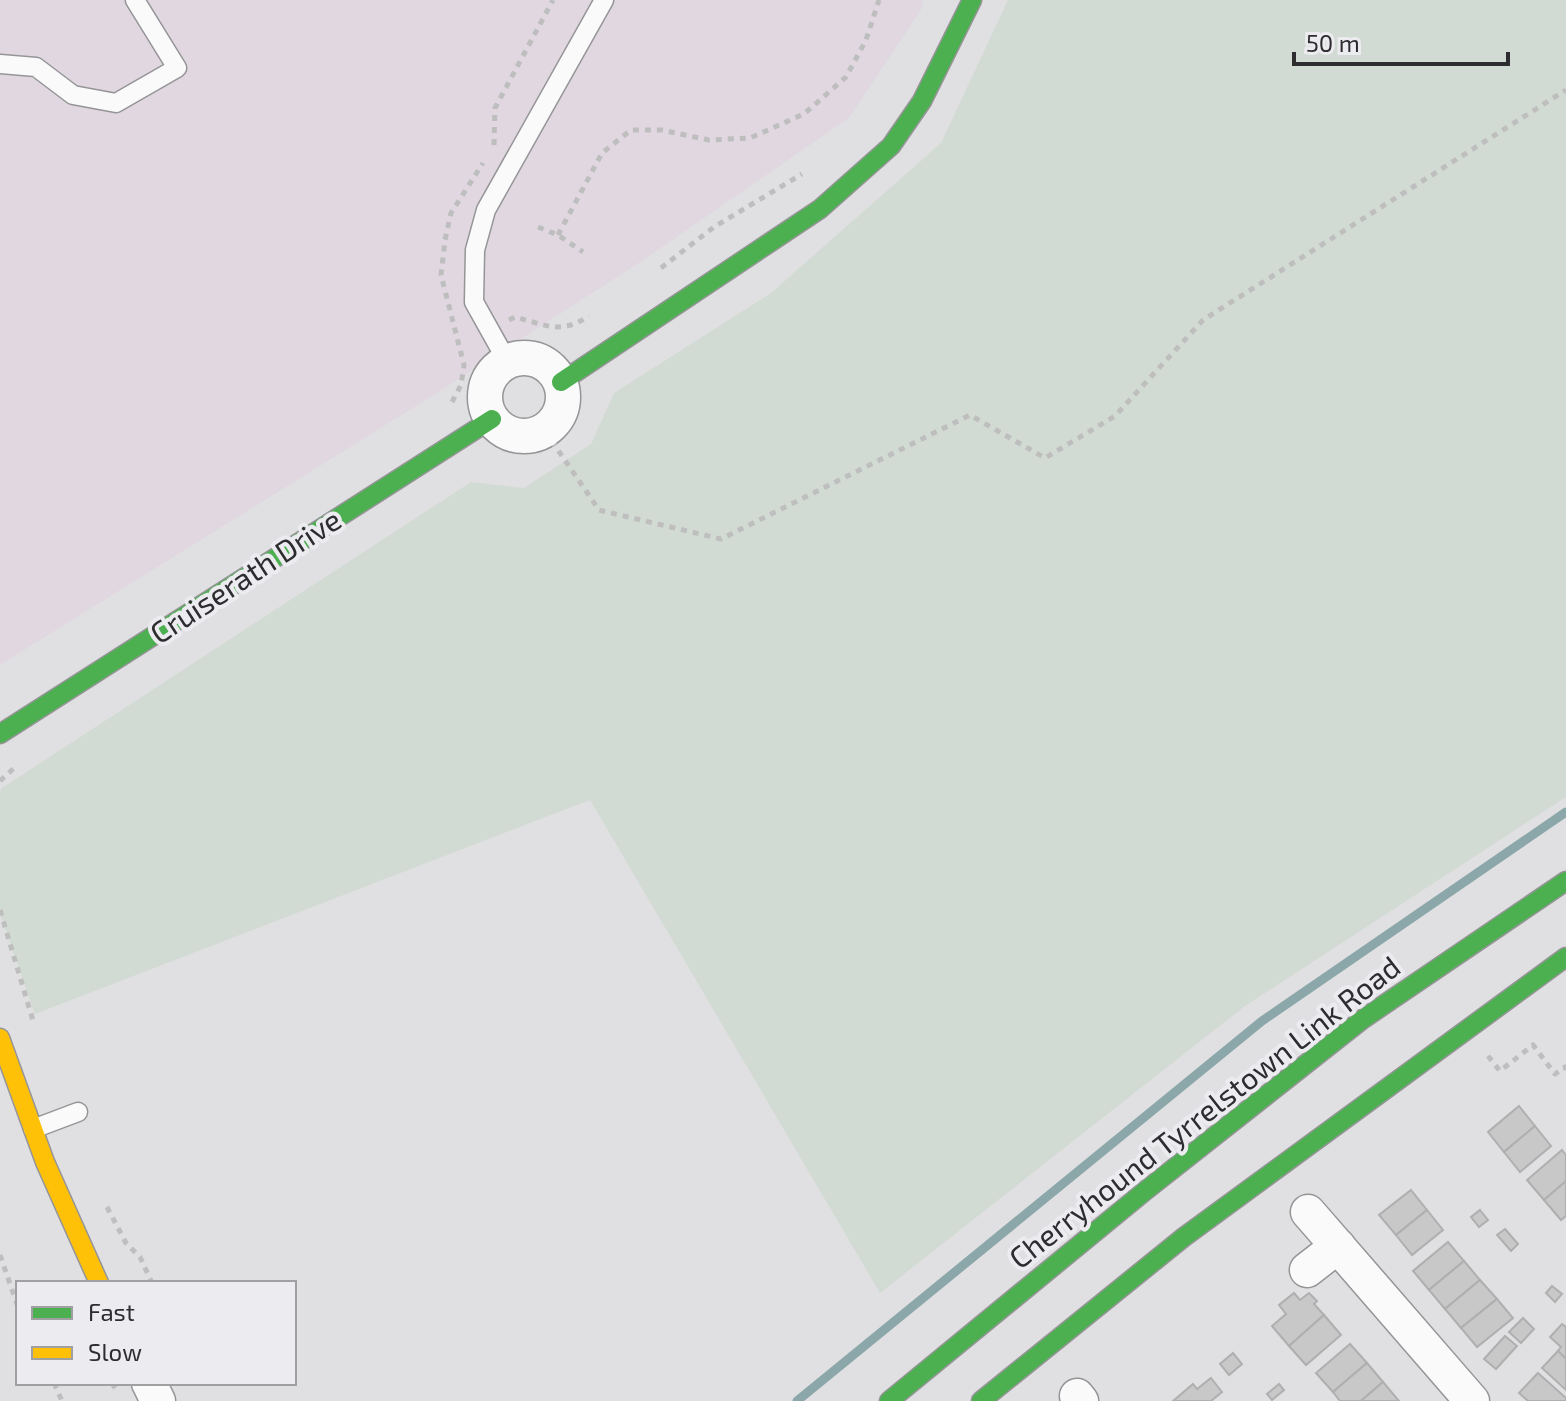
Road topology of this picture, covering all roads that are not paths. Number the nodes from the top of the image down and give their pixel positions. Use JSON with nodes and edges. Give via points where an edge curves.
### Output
{"nodes":[{"id":1,"x":135,"y":0,"type":"edge"},
{"id":2,"x":604,"y":0,"type":"edge"},
{"id":3,"x":972,"y":0,"type":"edge"},
{"id":4,"x":0,"y":64,"type":"edge"},
{"id":5,"x":507,"y":361,"type":"junction"},
{"id":6,"x":561,"y":382,"type":"junction"},
{"id":7,"x":492,"y":419,"type":"junction"},
{"id":8,"x":0,"y":734,"type":"edge"},
{"id":9,"x":1566,"y":881,"type":"edge"},
{"id":10,"x":1566,"y":957,"type":"edge"},
{"id":11,"x":0,"y":1038,"type":"edge"},
{"id":12,"x":78,"y":1112,"type":"dead end"},
{"id":13,"x":33,"y":1129,"type":"junction"},
{"id":14,"x":1308,"y":1212,"type":"dead end"},
{"id":15,"x":1338,"y":1246,"type":"junction"},
{"id":16,"x":1307,"y":1270,"type":"dead end"},
{"id":17,"x":98,"y":1281,"type":"edge"},
{"id":18,"x":889,"y":1401,"type":"edge"},
{"id":19,"x":981,"y":1401,"type":"edge"},
{"id":20,"x":1472,"y":1401,"type":"edge"}],
"edges":[{"from":1,"to":4,"type":"lane","via":[[177,68],[116,103],[73,95],[36,67]]},
{"from":2,"to":5,"type":"lane","via":[[486,210],[475,250],[474,302]]},
{"from":3,"to":6,"type":"street","via":[[922,101],[891,146],[820,209]]},
{"from":5,"to":6,"type":"street","via":[[544,362]]},
{"from":5,"to":7,"type":"street","via":[[488,380],[486,407]]},
{"from":6,"to":7,"type":"street","via":[[560,414],[545,431],[510,434]]},
{"from":7,"to":8,"type":"street","name":"Cruiserath Drive"},
{"from":9,"to":18,"type":"street","name":"Cherryhound Tyrrelstown Link Road","via":[[1363,1019]]},
{"from":10,"to":19,"type":"street","via":[[1184,1237]]},
{"from":11,"to":13,"type":"street"},
{"from":12,"to":13,"type":"lane"},
{"from":13,"to":17,"type":"street"},
{"from":14,"to":15,"type":"street"},
{"from":15,"to":16,"type":"street"},
{"from":15,"to":20,"type":"street"}]}
